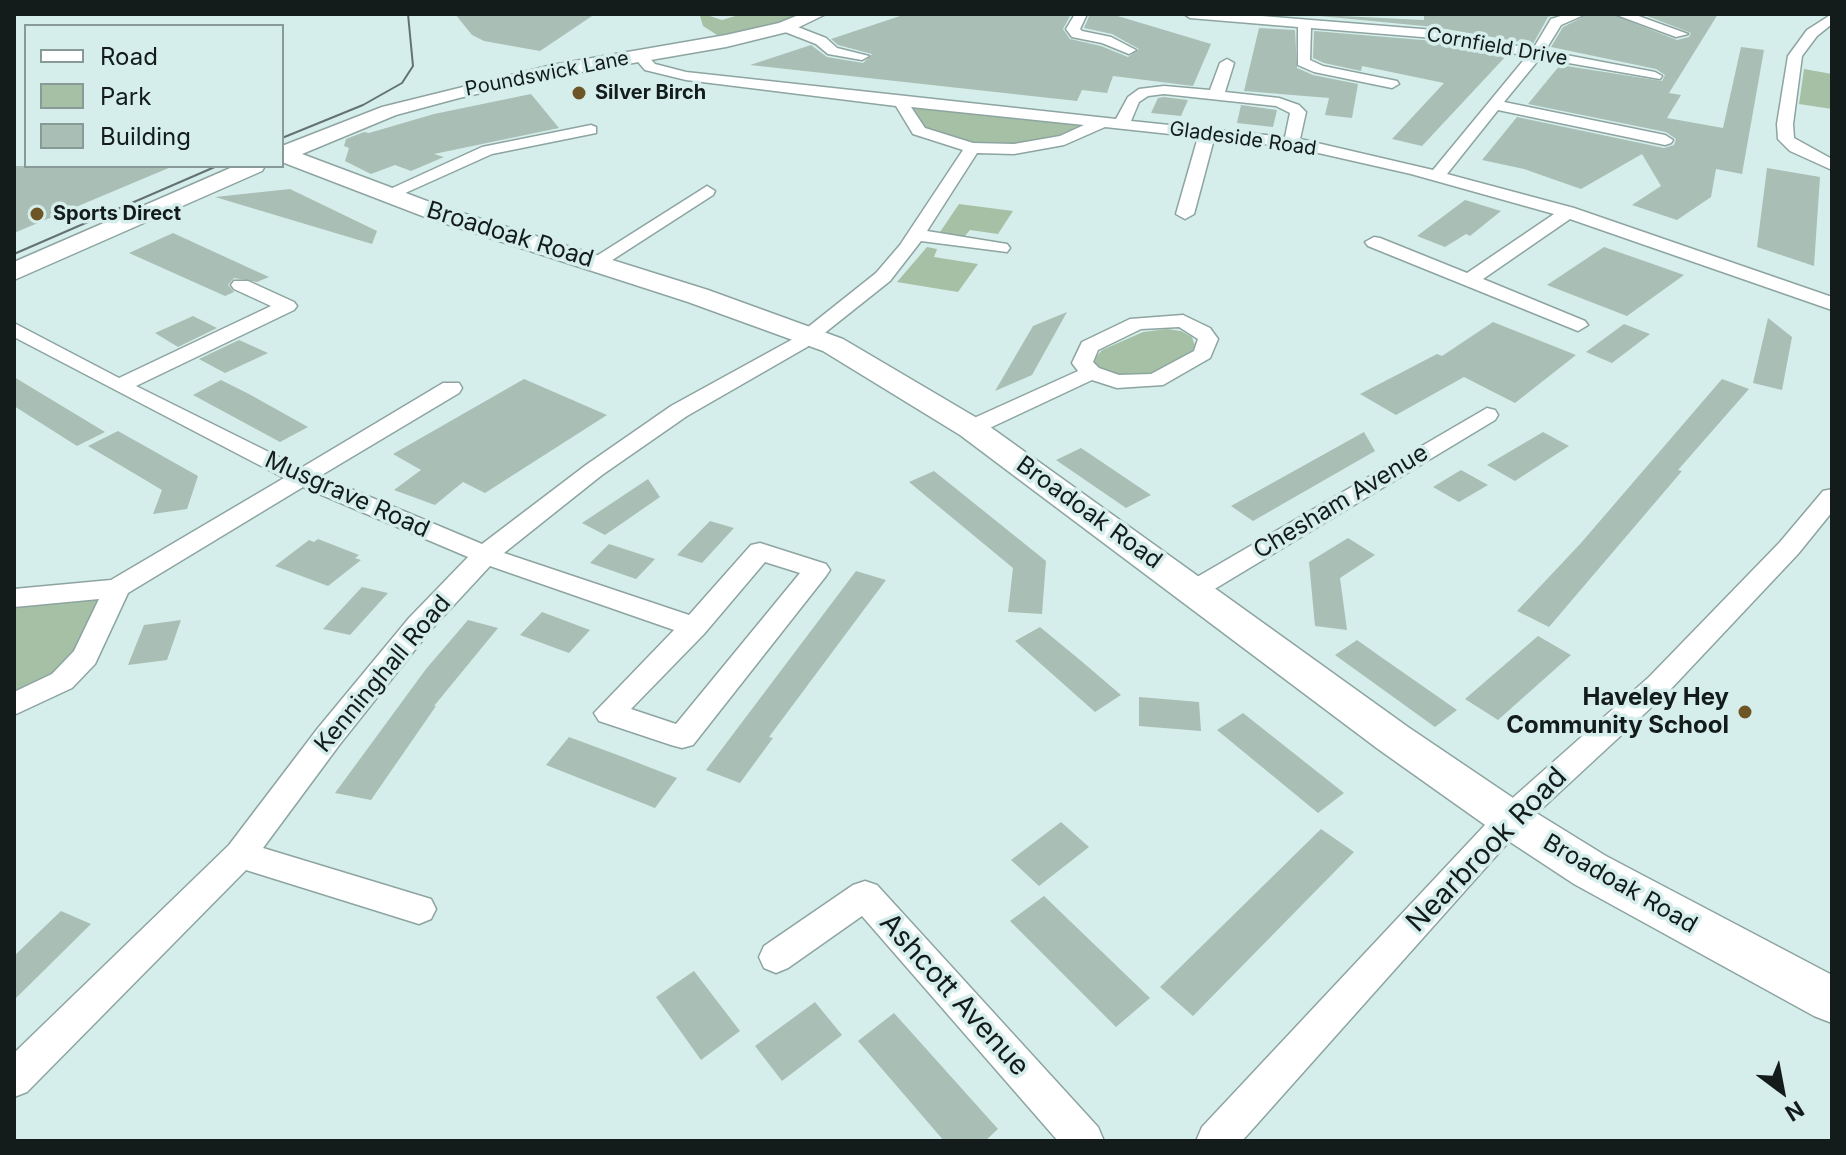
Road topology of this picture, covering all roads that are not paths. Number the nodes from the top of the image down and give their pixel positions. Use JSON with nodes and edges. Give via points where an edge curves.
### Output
{"nodes":[{"id":1,"x":817,"y":14,"type":"edge"},
{"id":2,"x":1081,"y":14,"type":"edge"},
{"id":3,"x":1190,"y":14,"type":"edge"},
{"id":4,"x":1580,"y":14,"type":"edge"},
{"id":5,"x":1620,"y":14,"type":"edge"},
{"id":6,"x":1282,"y":18,"type":"edge"},
{"id":7,"x":1832,"y":18,"type":"edge"},
{"id":8,"x":1305,"y":23,"type":"junction"},
{"id":9,"x":1651,"y":24,"type":"junction"},
{"id":10,"x":785,"y":27,"type":"junction"},
{"id":11,"x":1633,"y":29,"type":"dead end"},
{"id":12,"x":1812,"y":33,"type":"junction"},
{"id":13,"x":1681,"y":34,"type":"dead end"},
{"id":14,"x":1832,"y":38,"type":"edge"},
{"id":15,"x":1129,"y":50,"type":"dead end"},
{"id":16,"x":1536,"y":54,"type":"junction"},
{"id":17,"x":640,"y":56,"type":"junction"},
{"id":18,"x":862,"y":56,"type":"dead end"},
{"id":19,"x":1227,"y":63,"type":"dead end"},
{"id":20,"x":1655,"y":76,"type":"dead end"},
{"id":21,"x":1392,"y":84,"type":"dead end"},
{"id":22,"x":1216,"y":95,"type":"junction"},
{"id":23,"x":902,"y":102,"type":"junction"},
{"id":24,"x":1495,"y":105,"type":"junction"},
{"id":25,"x":1104,"y":122,"type":"junction"},
{"id":26,"x":1122,"y":123,"type":"junction"},
{"id":27,"x":591,"y":130,"type":"dead end"},
{"id":28,"x":1207,"y":134,"type":"junction"},
{"id":29,"x":1665,"y":140,"type":"dead end"},
{"id":30,"x":1292,"y":142,"type":"junction"},
{"id":31,"x":972,"y":148,"type":"junction"},
{"id":32,"x":284,"y":153,"type":"edge"},
{"id":33,"x":284,"y":155,"type":"edge"},
{"id":34,"x":1832,"y":165,"type":"edge"},
{"id":35,"x":249,"y":168,"type":"edge"},
{"id":36,"x":1437,"y":176,"type":"junction"},
{"id":37,"x":707,"y":191,"type":"dead end"},
{"id":38,"x":386,"y":195,"type":"junction"},
{"id":39,"x":1568,"y":212,"type":"junction"},
{"id":40,"x":1185,"y":214,"type":"dead end"},
{"id":41,"x":916,"y":235,"type":"junction"},
{"id":42,"x":1374,"y":242,"type":"dead end"},
{"id":43,"x":1001,"y":248,"type":"dead end"},
{"id":44,"x":596,"y":262,"type":"junction"},
{"id":45,"x":14,"y":272,"type":"edge"},
{"id":46,"x":1469,"y":280,"type":"junction"},
{"id":47,"x":241,"y":285,"type":"dead end"},
{"id":48,"x":1832,"y":304,"type":"edge"},
{"id":49,"x":1578,"y":325,"type":"dead end"},
{"id":50,"x":14,"y":329,"type":"edge"},
{"id":51,"x":809,"y":335,"type":"junction"},
{"id":52,"x":1091,"y":373,"type":"junction"},
{"id":53,"x":119,"y":386,"type":"junction"},
{"id":54,"x":451,"y":388,"type":"dead end"},
{"id":55,"x":1487,"y":415,"type":"dead end"},
{"id":56,"x":971,"y":428,"type":"junction"},
{"id":57,"x":301,"y":477,"type":"junction"},
{"id":58,"x":1832,"y":496,"type":"edge"},
{"id":59,"x":485,"y":555,"type":"junction"},
{"id":60,"x":117,"y":588,"type":"junction"},
{"id":61,"x":1194,"y":590,"type":"junction"},
{"id":62,"x":14,"y":598,"type":"edge"},
{"id":63,"x":694,"y":627,"type":"junction"},
{"id":64,"x":14,"y":704,"type":"edge"},
{"id":65,"x":1510,"y":819,"type":"junction"},
{"id":66,"x":240,"y":855,"type":"junction"},
{"id":67,"x":419,"y":909,"type":"dead end"},
{"id":68,"x":776,"y":957,"type":"dead end"},
{"id":69,"x":1832,"y":1000,"type":"edge"},
{"id":70,"x":14,"y":1079,"type":"edge"},
{"id":71,"x":1084,"y":1141,"type":"edge"},
{"id":72,"x":1216,"y":1141,"type":"edge"}],
"edges":[{"from":1,"to":10,"type":"street","name":"Poundswick Lane"},
{"from":2,"to":15,"type":"street","via":[[1073,29],[1077,34]]},
{"from":3,"to":6,"type":"street","name":"Cornfield Drive"},
{"from":4,"to":16,"type":"street","via":[[1556,22]]},
{"from":5,"to":9,"type":"street"},
{"from":6,"to":8,"type":"street","name":"Cornfield Drive"},
{"from":7,"to":12,"type":"street"},
{"from":8,"to":16,"type":"street","name":"Cornfield Drive","via":[[1434,34]]},
{"from":8,"to":21,"type":"street","via":[[1303,62],[1362,82]]},
{"from":9,"to":11,"type":"street"},
{"from":9,"to":13,"type":"street"},
{"from":10,"to":17,"type":"street","name":"Poundswick Lane"},
{"from":10,"to":18,"type":"street","via":[[833,51]]},
{"from":12,"to":14,"type":"street"},
{"from":12,"to":34,"type":"street","via":[[1795,56],[1786,139]]},
{"from":16,"to":20,"type":"street","name":"Cornfield Drive","via":[[1610,73]]},
{"from":16,"to":24,"type":"street"},
{"from":17,"to":23,"type":"street","name":"Gladeside Road","via":[[664,72]]},
{"from":17,"to":32,"type":"street","name":"Poundswick Lane","via":[[389,111]]},
{"from":19,"to":22,"type":"street"},
{"from":22,"to":26,"type":"street","via":[[1144,92],[1133,100]]},
{"from":22,"to":30,"type":"street","via":[[1294,108],[1298,112]]},
{"from":23,"to":25,"type":"street","name":"Gladeside Road"},
{"from":23,"to":31,"type":"street","via":[[919,131]]},
{"from":24,"to":29,"type":"street","via":[[1620,136]]},
{"from":24,"to":36,"type":"street"},
{"from":25,"to":26,"type":"street","name":"Gladeside Road"},
{"from":25,"to":31,"type":"street","via":[[1064,140],[1014,149]]},
{"from":26,"to":28,"type":"street","name":"Gladeside Road"},
{"from":27,"to":38,"type":"street","via":[[488,150]]},
{"from":28,"to":30,"type":"street","name":"Gladeside Road"},
{"from":28,"to":40,"type":"street"},
{"from":30,"to":36,"type":"street","name":"Gladeside Road"},
{"from":31,"to":41,"type":"street","name":"Kenninghall Road"},
{"from":33,"to":38,"type":"street","name":"Broadoak Road"},
{"from":35,"to":45,"type":"street"},
{"from":36,"to":39,"type":"street","name":"Gladeside Road"},
{"from":37,"to":44,"type":"street"},
{"from":38,"to":44,"type":"street","name":"Broadoak Road"},
{"from":39,"to":46,"type":"street"},
{"from":39,"to":48,"type":"street","name":"Gladeside Road"},
{"from":41,"to":43,"type":"street"},
{"from":41,"to":51,"type":"street","name":"Kenninghall Road","via":[[883,277]]},
{"from":42,"to":46,"type":"street"},
{"from":44,"to":51,"type":"street","name":"Broadoak Road"},
{"from":46,"to":49,"type":"street"},
{"from":47,"to":53,"type":"street","via":[[287,306]]},
{"from":50,"to":53,"type":"street","name":"Musgrave Road"},
{"from":51,"to":56,"type":"street","name":"Broadoak Road"},
{"from":51,"to":59,"type":"street","name":"Kenninghall Road","via":[[679,411]]},
{"from":52,"to":52,"type":"street","via":[[1082,363],[1089,346],[1137,323],[1183,321],[1208,339],[1203,354],[1155,380],[1117,382]]},
{"from":52,"to":56,"type":"street"},
{"from":53,"to":57,"type":"street","name":"Musgrave Road"},
{"from":54,"to":57,"type":"street"},
{"from":55,"to":61,"type":"street","name":"Chesham Avenue"},
{"from":56,"to":61,"type":"street","name":"Broadoak Road"},
{"from":57,"to":59,"type":"street","name":"Musgrave Road"},
{"from":57,"to":60,"type":"street"},
{"from":58,"to":65,"type":"street","name":"Nearbrook Road","via":[[1659,684]]},
{"from":59,"to":63,"type":"street","name":"Musgrave Road"},
{"from":59,"to":66,"type":"street","name":"Kenninghall Road","via":[[419,625]]},
{"from":60,"to":62,"type":"street"},
{"from":60,"to":64,"type":"street","via":[[85,657],[62,681]]},
{"from":61,"to":65,"type":"street","name":"Broadoak Road"},
{"from":63,"to":63,"type":"street","via":[[760,551],[817,570],[682,737],[609,713]]},
{"from":65,"to":69,"type":"street","name":"Broadoak Road","via":[[1590,870]]},
{"from":65,"to":72,"type":"street","name":"Nearbrook Road"},
{"from":66,"to":67,"type":"street"},
{"from":66,"to":70,"type":"street","name":"Kenninghall Road"},
{"from":68,"to":71,"type":"street","name":"Ashcott Avenue","via":[[865,895]]}]}
